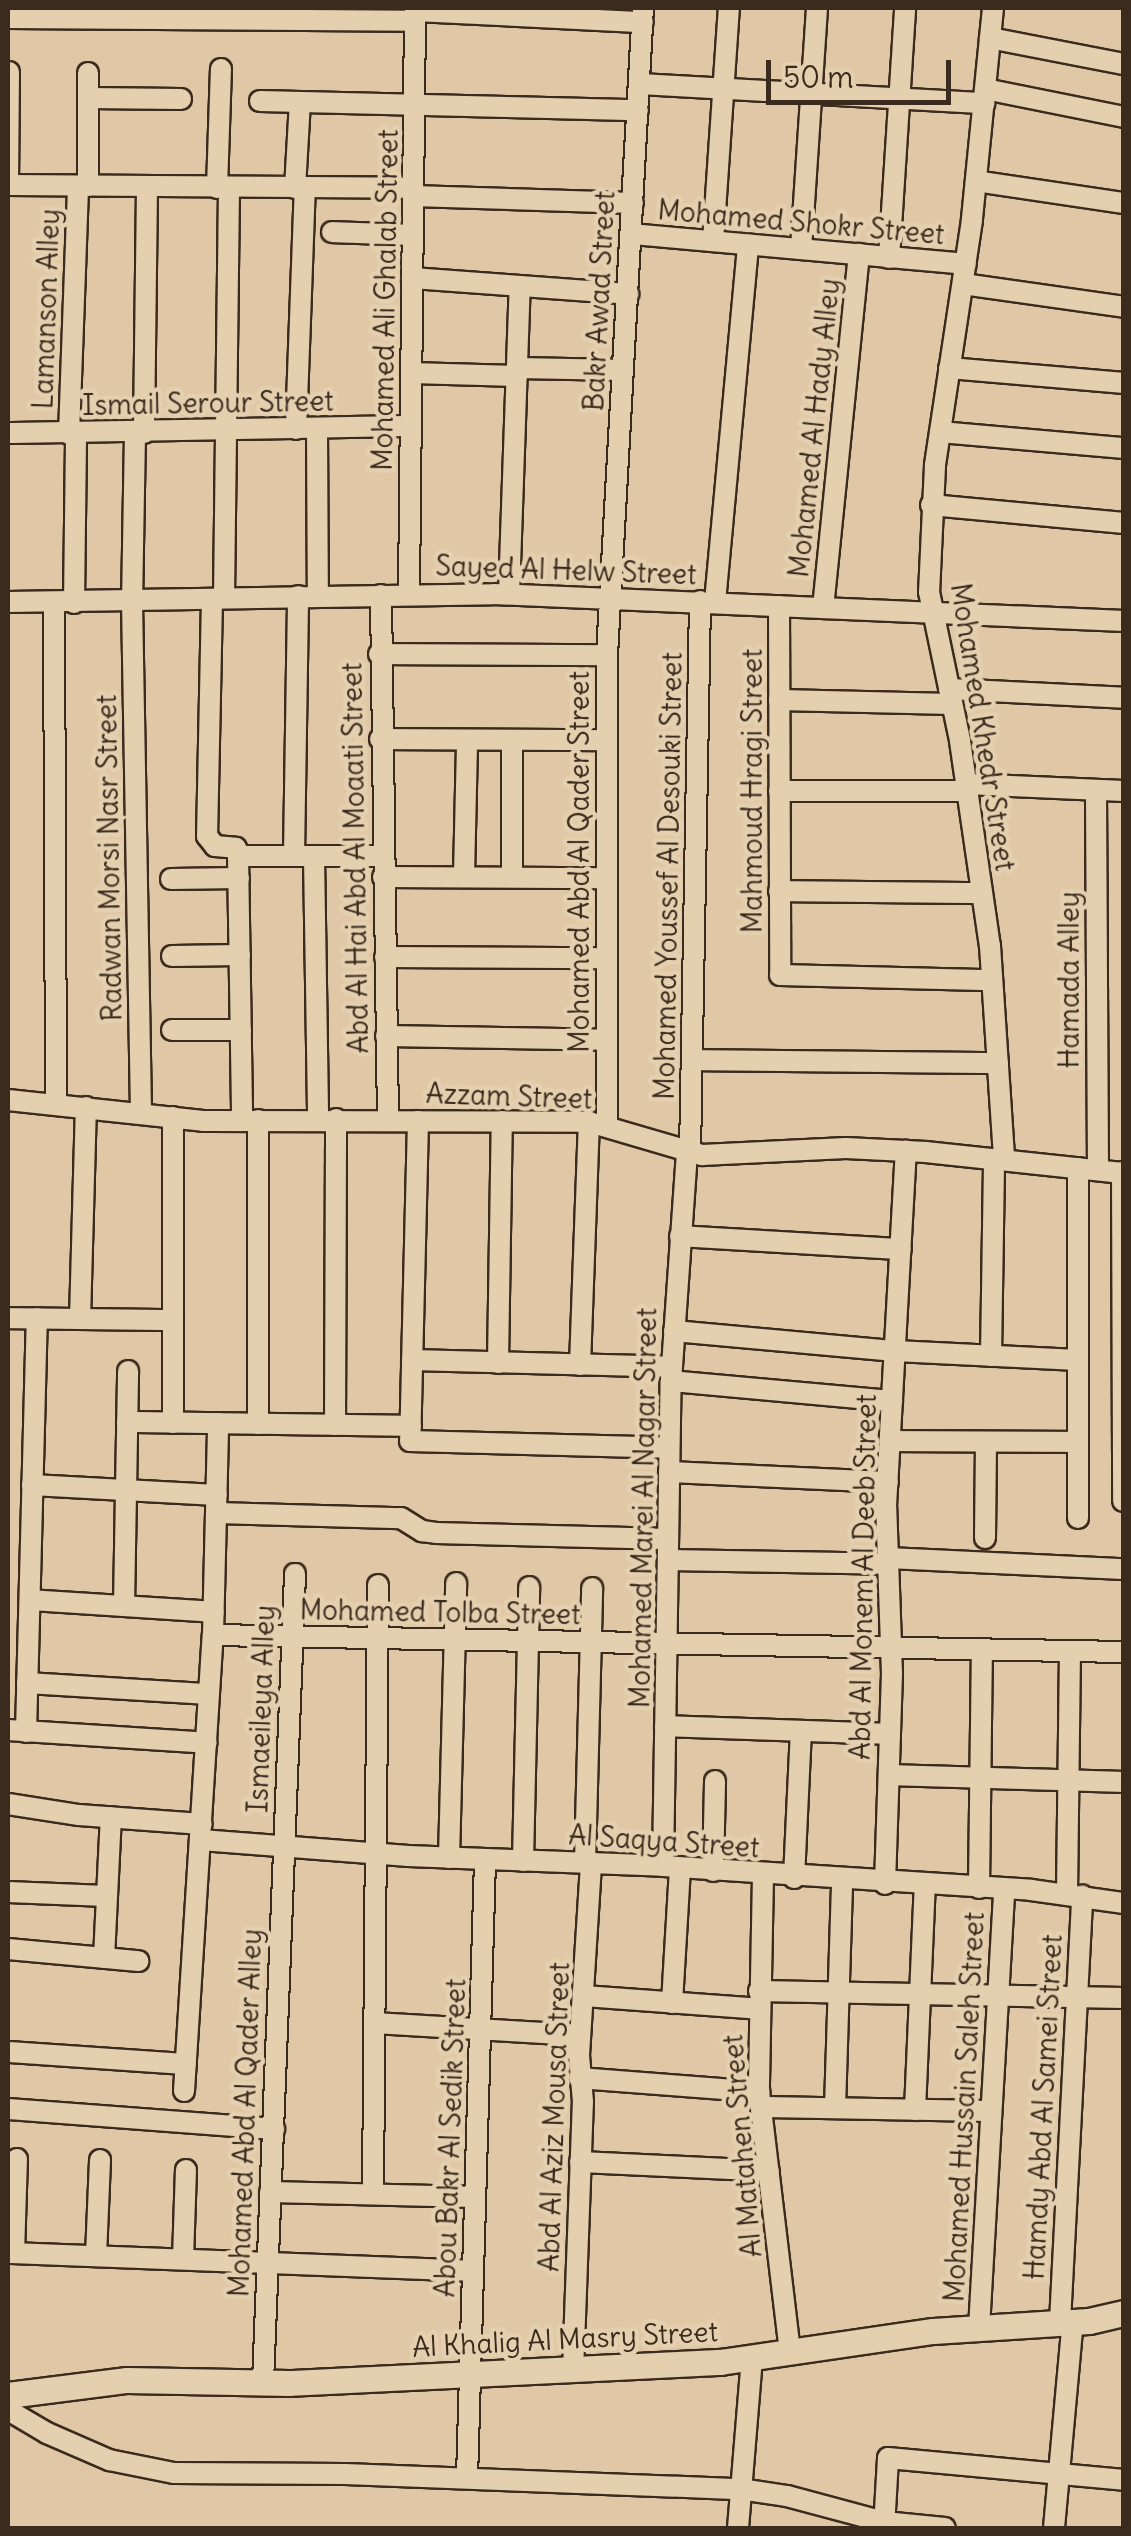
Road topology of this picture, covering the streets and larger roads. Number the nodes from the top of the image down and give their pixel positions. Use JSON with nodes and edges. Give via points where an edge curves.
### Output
{"nodes":[{"id":1,"x":729,"y":8,"type":"edge"},
{"id":2,"x":816,"y":8,"type":"edge"},
{"id":3,"x":905,"y":8,"type":"edge"},
{"id":4,"x":993,"y":8,"type":"edge"},
{"id":5,"x":415,"y":13,"type":"edge"},
{"id":6,"x":643,"y":15,"type":"edge"},
{"id":7,"x":8,"y":18,"type":"edge"},
{"id":8,"x":990,"y":38,"type":"junction"},
{"id":9,"x":1124,"y":64,"type":"edge"},
{"id":10,"x":221,"y":69,"type":"dead end"},
{"id":11,"x":9,"y":72,"type":"edge"},
{"id":12,"x":88,"y":72,"type":"dead end"},
{"id":13,"x":640,"y":84,"type":"junction"},
{"id":14,"x":723,"y":88,"type":"junction"},
{"id":15,"x":8,"y":93,"type":"edge"},
{"id":16,"x":810,"y":93,"type":"junction"},
{"id":17,"x":985,"y":96,"type":"junction"},
{"id":18,"x":88,"y":98,"type":"junction"},
{"id":19,"x":900,"y":99,"type":"junction"},
{"id":20,"x":181,"y":100,"type":"dead end"},
{"id":21,"x":260,"y":101,"type":"dead end"},
{"id":22,"x":300,"y":102,"type":"junction"},
{"id":23,"x":415,"y":106,"type":"junction"},
{"id":24,"x":638,"y":110,"type":"junction"},
{"id":25,"x":1124,"y":117,"type":"edge"},
{"id":26,"x":976,"y":181,"type":"junction"},
{"id":27,"x":8,"y":185,"type":"edge"},
{"id":28,"x":83,"y":186,"type":"junction"},
{"id":29,"x":147,"y":187,"type":"junction"},
{"id":30,"x":224,"y":188,"type":"junction"},
{"id":31,"x":300,"y":188,"type":"junction"},
{"id":32,"x":413,"y":192,"type":"junction"},
{"id":33,"x":632,"y":203,"type":"junction"},
{"id":34,"x":1124,"y":203,"type":"edge"},
{"id":35,"x":332,"y":232,"type":"dead end"},
{"id":36,"x":632,"y":234,"type":"junction"},
{"id":37,"x":412,"y":235,"type":"junction"},
{"id":38,"x":713,"y":241,"type":"junction"},
{"id":39,"x":748,"y":244,"type":"junction"},
{"id":40,"x":801,"y":249,"type":"junction"},
{"id":41,"x":859,"y":254,"type":"junction"},
{"id":42,"x":888,"y":258,"type":"junction"},
{"id":43,"x":964,"y":274,"type":"junction"},
{"id":44,"x":412,"y":278,"type":"junction"},
{"id":45,"x":520,"y":286,"type":"junction"},
{"id":46,"x":628,"y":294,"type":"junction"},
{"id":47,"x":1124,"y":306,"type":"edge"},
{"id":48,"x":949,"y":368,"type":"junction"},
{"id":49,"x":623,"y":370,"type":"junction"},
{"id":50,"x":517,"y":372,"type":"junction"},
{"id":51,"x":411,"y":373,"type":"junction"},
{"id":52,"x":1124,"y":383,"type":"edge"},
{"id":53,"x":410,"y":426,"type":"junction"},
{"id":54,"x":307,"y":429,"type":"junction"},
{"id":55,"x":223,"y":431,"type":"junction"},
{"id":56,"x":940,"y":432,"type":"junction"},
{"id":57,"x":8,"y":433,"type":"edge"},
{"id":58,"x":139,"y":433,"type":"junction"},
{"id":59,"x":73,"y":434,"type":"junction"},
{"id":60,"x":1124,"y":448,"type":"edge"},
{"id":61,"x":930,"y":505,"type":"junction"},
{"id":62,"x":1124,"y":523,"type":"edge"},
{"id":63,"x":409,"y":594,"type":"junction"},
{"id":64,"x":510,"y":594,"type":"junction"},
{"id":65,"x":381,"y":595,"type":"junction"},
{"id":66,"x":308,"y":596,"type":"junction"},
{"id":67,"x":609,"y":597,"type":"junction"},
{"id":68,"x":218,"y":598,"type":"junction"},
{"id":69,"x":708,"y":601,"type":"junction"},
{"id":70,"x":8,"y":602,"type":"edge"},
{"id":71,"x":132,"y":602,"type":"junction"},
{"id":72,"x":64,"y":603,"type":"junction"},
{"id":73,"x":779,"y":606,"type":"junction"},
{"id":74,"x":823,"y":608,"type":"junction"},
{"id":75,"x":932,"y":611,"type":"junction"},
{"id":76,"x":1124,"y":621,"type":"edge"},
{"id":77,"x":379,"y":654,"type":"junction"},
{"id":78,"x":607,"y":655,"type":"junction"},
{"id":79,"x":951,"y":696,"type":"junction"},
{"id":80,"x":1124,"y":698,"type":"edge"},
{"id":81,"x":779,"y":700,"type":"junction"},
{"id":82,"x":380,"y":739,"type":"junction"},
{"id":83,"x":467,"y":740,"type":"junction"},
{"id":84,"x":512,"y":740,"type":"junction"},
{"id":85,"x":606,"y":740,"type":"junction"},
{"id":86,"x":967,"y":787,"type":"junction"},
{"id":87,"x":1096,"y":790,"type":"junction"},
{"id":88,"x":779,"y":791,"type":"junction"},
{"id":89,"x":1124,"y":791,"type":"edge"},
{"id":90,"x":238,"y":856,"type":"junction"},
{"id":91,"x":304,"y":856,"type":"junction"},
{"id":92,"x":383,"y":866,"type":"junction"},
{"id":93,"x":464,"y":876,"type":"junction"},
{"id":94,"x":512,"y":876,"type":"junction"},
{"id":95,"x":239,"y":878,"type":"junction"},
{"id":96,"x":606,"y":878,"type":"junction"},
{"id":97,"x":171,"y":879,"type":"dead end"},
{"id":98,"x":779,"y":891,"type":"junction"},
{"id":99,"x":982,"y":893,"type":"junction"},
{"id":100,"x":240,"y":955,"type":"junction"},
{"id":101,"x":172,"y":956,"type":"dead end"},
{"id":102,"x":385,"y":957,"type":"junction"},
{"id":103,"x":606,"y":958,"type":"junction"},
{"id":104,"x":992,"y":980,"type":"junction"},
{"id":105,"x":172,"y":1030,"type":"dead end"},
{"id":106,"x":241,"y":1030,"type":"junction"},
{"id":107,"x":386,"y":1036,"type":"junction"},
{"id":108,"x":607,"y":1040,"type":"junction"},
{"id":109,"x":692,"y":1060,"type":"junction"},
{"id":110,"x":998,"y":1063,"type":"junction"},
{"id":111,"x":8,"y":1100,"type":"edge"},
{"id":112,"x":56,"y":1104,"type":"junction"},
{"id":113,"x":86,"y":1107,"type":"junction"},
{"id":114,"x":141,"y":1113,"type":"junction"},
{"id":115,"x":173,"y":1117,"type":"junction"},
{"id":116,"x":327,"y":1119,"type":"junction"},
{"id":117,"x":250,"y":1120,"type":"junction"},
{"id":118,"x":388,"y":1120,"type":"junction"},
{"id":119,"x":502,"y":1120,"type":"junction"},
{"id":120,"x":418,"y":1121,"type":"junction"},
{"id":121,"x":598,"y":1124,"type":"junction"},
{"id":122,"x":906,"y":1151,"type":"junction"},
{"id":123,"x":689,"y":1152,"type":"junction"},
{"id":124,"x":999,"y":1159,"type":"junction"},
{"id":125,"x":1088,"y":1169,"type":"junction"},
{"id":126,"x":1123,"y":1173,"type":"edge"},
{"id":127,"x":680,"y":1236,"type":"junction"},
{"id":128,"x":900,"y":1249,"type":"junction"},
{"id":129,"x":8,"y":1318,"type":"edge"},
{"id":130,"x":36,"y":1318,"type":"junction"},
{"id":131,"x":80,"y":1319,"type":"junction"},
{"id":132,"x":173,"y":1320,"type":"junction"},
{"id":133,"x":674,"y":1331,"type":"junction"},
{"id":134,"x":895,"y":1351,"type":"junction"},
{"id":135,"x":991,"y":1356,"type":"junction"},
{"id":136,"x":412,"y":1360,"type":"junction"},
{"id":137,"x":1078,"y":1360,"type":"junction"},
{"id":138,"x":498,"y":1363,"type":"junction"},
{"id":139,"x":580,"y":1366,"type":"junction"},
{"id":140,"x":128,"y":1371,"type":"dead end"},
{"id":141,"x":671,"y":1374,"type":"junction"},
{"id":142,"x":892,"y":1401,"type":"junction"},
{"id":143,"x":128,"y":1422,"type":"junction"},
{"id":144,"x":173,"y":1423,"type":"junction"},
{"id":145,"x":218,"y":1423,"type":"junction"},
{"id":146,"x":258,"y":1424,"type":"junction"},
{"id":147,"x":335,"y":1425,"type":"junction"},
{"id":148,"x":410,"y":1433,"type":"junction"},
{"id":149,"x":890,"y":1441,"type":"junction"},
{"id":150,"x":986,"y":1442,"type":"junction"},
{"id":151,"x":1078,"y":1442,"type":"junction"},
{"id":152,"x":669,"y":1448,"type":"junction"},
{"id":153,"x":669,"y":1472,"type":"junction"},
{"id":154,"x":1123,"y":1472,"type":"edge"},
{"id":155,"x":888,"y":1482,"type":"junction"},
{"id":156,"x":32,"y":1485,"type":"junction"},
{"id":157,"x":127,"y":1489,"type":"junction"},
{"id":158,"x":1122,"y":1501,"type":"edge"},
{"id":159,"x":217,"y":1504,"type":"junction"},
{"id":160,"x":1078,"y":1518,"type":"dead end"},
{"id":161,"x":985,"y":1538,"type":"dead end"},
{"id":162,"x":668,"y":1550,"type":"junction"},
{"id":163,"x":888,"y":1561,"type":"junction"},
{"id":164,"x":1124,"y":1569,"type":"edge"},
{"id":165,"x":295,"y":1574,"type":"dead end"},
{"id":166,"x":456,"y":1583,"type":"dead end"},
{"id":167,"x":378,"y":1586,"type":"dead end"},
{"id":168,"x":528,"y":1587,"type":"dead end"},
{"id":169,"x":592,"y":1588,"type":"dead end"},
{"id":170,"x":30,"y":1600,"type":"junction"},
{"id":171,"x":124,"y":1606,"type":"junction"},
{"id":172,"x":214,"y":1612,"type":"junction"},
{"id":173,"x":213,"y":1636,"type":"junction"},
{"id":174,"x":292,"y":1637,"type":"junction"},
{"id":175,"x":378,"y":1640,"type":"junction"},
{"id":176,"x":454,"y":1641,"type":"junction"},
{"id":177,"x":527,"y":1642,"type":"junction"},
{"id":178,"x":590,"y":1643,"type":"junction"},
{"id":179,"x":666,"y":1644,"type":"junction"},
{"id":180,"x":890,"y":1648,"type":"junction"},
{"id":181,"x":982,"y":1649,"type":"junction"},
{"id":182,"x":1070,"y":1651,"type":"junction"},
{"id":183,"x":1124,"y":1652,"type":"edge"},
{"id":184,"x":27,"y":1684,"type":"junction"},
{"id":185,"x":209,"y":1694,"type":"junction"},
{"id":186,"x":666,"y":1726,"type":"junction"},
{"id":187,"x":17,"y":1731,"type":"edge"},
{"id":188,"x":801,"y":1731,"type":"junction"},
{"id":189,"x":890,"y":1734,"type":"junction"},
{"id":190,"x":207,"y":1743,"type":"junction"},
{"id":191,"x":888,"y":1775,"type":"junction"},
{"id":192,"x":980,"y":1778,"type":"junction"},
{"id":193,"x":1069,"y":1780,"type":"junction"},
{"id":194,"x":715,"y":1781,"type":"dead end"},
{"id":195,"x":1124,"y":1782,"type":"edge"},
{"id":196,"x":8,"y":1804,"type":"edge"},
{"id":197,"x":111,"y":1817,"type":"junction"},
{"id":198,"x":202,"y":1832,"type":"junction"},
{"id":199,"x":283,"y":1846,"type":"junction"},
{"id":200,"x":379,"y":1854,"type":"junction"},
{"id":201,"x":449,"y":1858,"type":"junction"},
{"id":202,"x":486,"y":1860,"type":"junction"},
{"id":203,"x":523,"y":1861,"type":"junction"},
{"id":204,"x":588,"y":1863,"type":"junction"},
{"id":205,"x":672,"y":1868,"type":"junction"},
{"id":206,"x":714,"y":1871,"type":"junction"},
{"id":207,"x":763,"y":1875,"type":"junction"},
{"id":208,"x":794,"y":1878,"type":"junction"},
{"id":209,"x":842,"y":1881,"type":"junction"},
{"id":210,"x":885,"y":1884,"type":"junction"},
{"id":211,"x":926,"y":1886,"type":"junction"},
{"id":212,"x":979,"y":1888,"type":"junction"},
{"id":213,"x":1004,"y":1889,"type":"junction"},
{"id":214,"x":8,"y":1892,"type":"edge"},
{"id":215,"x":1074,"y":1895,"type":"junction"},
{"id":216,"x":106,"y":1896,"type":"junction"},
{"id":217,"x":1124,"y":1903,"type":"edge"},
{"id":218,"x":8,"y":1949,"type":"edge"},
{"id":219,"x":104,"y":1958,"type":"junction"},
{"id":220,"x":138,"y":1961,"type":"dead end"},
{"id":221,"x":838,"y":1990,"type":"junction"},
{"id":222,"x":921,"y":1993,"type":"junction"},
{"id":223,"x":998,"y":1994,"type":"junction"},
{"id":224,"x":584,"y":1996,"type":"junction"},
{"id":225,"x":1076,"y":1996,"type":"junction"},
{"id":226,"x":1124,"y":1998,"type":"edge"},
{"id":227,"x":759,"y":2000,"type":"junction"},
{"id":228,"x":672,"y":2002,"type":"junction"},
{"id":229,"x":376,"y":2023,"type":"junction"},
{"id":230,"x":480,"y":2030,"type":"junction"},
{"id":231,"x":580,"y":2035,"type":"junction"},
{"id":232,"x":8,"y":2052,"type":"edge"},
{"id":233,"x":186,"y":2064,"type":"junction"},
{"id":234,"x":579,"y":2078,"type":"junction"},
{"id":235,"x":184,"y":2091,"type":"dead end"},
{"id":236,"x":760,"y":2100,"type":"junction"},
{"id":237,"x":835,"y":2108,"type":"junction"},
{"id":238,"x":8,"y":2109,"type":"edge"},
{"id":239,"x":915,"y":2110,"type":"junction"},
{"id":240,"x":992,"y":2111,"type":"junction"},
{"id":241,"x":274,"y":2129,"type":"junction"},
{"id":242,"x":16,"y":2160,"type":"dead end"},
{"id":243,"x":100,"y":2160,"type":"dead end"},
{"id":244,"x":580,"y":2162,"type":"junction"},
{"id":245,"x":186,"y":2170,"type":"dead end"},
{"id":246,"x":769,"y":2171,"type":"junction"},
{"id":247,"x":270,"y":2192,"type":"junction"},
{"id":248,"x":373,"y":2194,"type":"junction"},
{"id":249,"x":475,"y":2197,"type":"junction"},
{"id":250,"x":10,"y":2253,"type":"edge"},
{"id":251,"x":96,"y":2256,"type":"junction"},
{"id":252,"x":184,"y":2259,"type":"junction"},
{"id":253,"x":267,"y":2262,"type":"junction"},
{"id":254,"x":473,"y":2270,"type":"junction"},
{"id":255,"x":1124,"y":2313,"type":"edge"},
{"id":256,"x":1066,"y":2322,"type":"junction"},
{"id":257,"x":979,"y":2328,"type":"junction"},
{"id":258,"x":790,"y":2352,"type":"junction"},
{"id":259,"x":752,"y":2357,"type":"junction"},
{"id":260,"x":573,"y":2372,"type":"junction"},
{"id":261,"x":470,"y":2374,"type":"junction"},
{"id":262,"x":263,"y":2382,"type":"junction"},
{"id":263,"x":8,"y":2395,"type":"edge"},
{"id":264,"x":8,"y":2410,"type":"edge"},
{"id":265,"x":1058,"y":2474,"type":"junction"},
{"id":266,"x":467,"y":2478,"type":"junction"},
{"id":267,"x":1124,"y":2480,"type":"edge"},
{"id":268,"x":740,"y":2489,"type":"junction"},
{"id":269,"x":822,"y":2518,"type":"edge"},
{"id":270,"x":884,"y":2526,"type":"edge"},
{"id":271,"x":738,"y":2528,"type":"edge"},
{"id":272,"x":945,"y":2528,"type":"edge"},
{"id":273,"x":1054,"y":2528,"type":"edge"}],
"edges":[{"from":1,"to":14,"type":"street"},
{"from":2,"to":16,"type":"street"},
{"from":3,"to":19,"type":"street"},
{"from":4,"to":8,"type":"street","name":"Mohamed Khedr Street"},
{"from":5,"to":6,"type":"street"},
{"from":5,"to":7,"type":"street"},
{"from":5,"to":23,"type":"street","name":"Mohamed Ali Ghalab Street"},
{"from":6,"to":13,"type":"street","name":"Bakr Awad Street"},
{"from":8,"to":9,"type":"street"},
{"from":8,"to":17,"type":"street","name":"Mohamed Khedr Street"},
{"from":10,"to":30,"type":"street"},
{"from":11,"to":15,"type":"street"},
{"from":12,"to":18,"type":"street","name":"Lamanson Alley"},
{"from":13,"to":14,"type":"street"},
{"from":13,"to":24,"type":"street","name":"Bakr Awad Street"},
{"from":14,"to":16,"type":"street"},
{"from":14,"to":38,"type":"street"},
{"from":15,"to":27,"type":"street"},
{"from":16,"to":19,"type":"street"},
{"from":16,"to":40,"type":"street"},
{"from":17,"to":19,"type":"street"},
{"from":17,"to":25,"type":"street"},
{"from":17,"to":26,"type":"street","name":"Mohamed Khedr Street"},
{"from":18,"to":20,"type":"street"},
{"from":18,"to":28,"type":"street","name":"Lamanson Alley"},
{"from":19,"to":42,"type":"street"},
{"from":21,"to":22,"type":"street"},
{"from":22,"to":23,"type":"street"},
{"from":22,"to":31,"type":"street"},
{"from":23,"to":24,"type":"street"},
{"from":23,"to":32,"type":"street","name":"Mohamed Ali Ghalab Street"},
{"from":24,"to":33,"type":"street","name":"Bakr Awad Street"},
{"from":26,"to":34,"type":"street"},
{"from":26,"to":43,"type":"street","name":"Mohamed Khedr Street"},
{"from":27,"to":28,"type":"street"},
{"from":28,"to":29,"type":"street"},
{"from":28,"to":59,"type":"street","name":"Lamanson Alley"},
{"from":29,"to":30,"type":"street"},
{"from":29,"to":58,"type":"street","name":"Radwan Morsi Nasr Street"},
{"from":30,"to":31,"type":"street"},
{"from":30,"to":55,"type":"street"},
{"from":31,"to":32,"type":"street"},
{"from":31,"to":54,"type":"street"},
{"from":32,"to":33,"type":"street"},
{"from":32,"to":37,"type":"street","name":"Mohamed Ali Ghalab Street"},
{"from":33,"to":36,"type":"street","name":"Bakr Awad Street"},
{"from":35,"to":37,"type":"street"},
{"from":36,"to":38,"type":"street","name":"Mohamed Shokr Street"},
{"from":36,"to":46,"type":"street","name":"Bakr Awad Street"},
{"from":37,"to":44,"type":"street","name":"Mohamed Ali Ghalab Street"},
{"from":38,"to":39,"type":"street","name":"Mohamed Shokr Street"},
{"from":39,"to":40,"type":"street","name":"Mohamed Shokr Street"},
{"from":39,"to":69,"type":"street","name":"Mohamed Youssef Al Desouki Street"},
{"from":40,"to":41,"type":"street","name":"Mohamed Shokr Street"},
{"from":41,"to":42,"type":"street","name":"Mohamed Shokr Street"},
{"from":41,"to":74,"type":"street","name":"Mohamed Al Hady Alley"},
{"from":42,"to":43,"type":"street","name":"Mohamed Shokr Street"},
{"from":43,"to":47,"type":"street","name":"Mohamed Shokr Street"},
{"from":43,"to":48,"type":"street","name":"Mohamed Khedr Street"},
{"from":44,"to":45,"type":"street"},
{"from":44,"to":51,"type":"street","name":"Mohamed Ali Ghalab Street"},
{"from":45,"to":46,"type":"street"},
{"from":45,"to":50,"type":"street"},
{"from":46,"to":49,"type":"street","name":"Bakr Awad Street"},
{"from":48,"to":52,"type":"street"},
{"from":48,"to":56,"type":"street","name":"Mohamed Khedr Street"},
{"from":49,"to":50,"type":"street"},
{"from":49,"to":67,"type":"street","name":"Bakr Awad Street"},
{"from":50,"to":51,"type":"street"},
{"from":50,"to":64,"type":"street"},
{"from":51,"to":53,"type":"street","name":"Mohamed Ali Ghalab Street"},
{"from":53,"to":54,"type":"street","name":"Ismail Serour Street"},
{"from":53,"to":63,"type":"street","name":"Mohamed Ali Ghalab Street"},
{"from":54,"to":55,"type":"street","name":"Ismail Serour Street"},
{"from":54,"to":66,"type":"street"},
{"from":55,"to":58,"type":"street","name":"Ismail Serour Street"},
{"from":55,"to":68,"type":"street"},
{"from":56,"to":60,"type":"street"},
{"from":56,"to":61,"type":"street","name":"Mohamed Khedr Street"},
{"from":57,"to":59,"type":"street","name":"Ismail Serour Street"},
{"from":58,"to":59,"type":"street","name":"Ismail Serour Street"},
{"from":58,"to":71,"type":"street","name":"Radwan Morsi Nasr Street"},
{"from":59,"to":72,"type":"street","name":"Lamanson Alley"},
{"from":61,"to":62,"type":"street"},
{"from":61,"to":75,"type":"street","name":"Mohamed Khedr Street"},
{"from":63,"to":64,"type":"street","name":"Sayed Al Helw Street"},
{"from":63,"to":65,"type":"street","name":"Sayed Al Helw Street"},
{"from":64,"to":67,"type":"street","name":"Sayed Al Helw Street"},
{"from":65,"to":66,"type":"street","name":"Sayed Al Helw Street"},
{"from":65,"to":77,"type":"street","name":"Abd Al Hai Abd Al Moaati Street"},
{"from":66,"to":68,"type":"street","name":"Sayed Al Helw Street"},
{"from":66,"to":91,"type":"street"},
{"from":67,"to":69,"type":"street","name":"Sayed Al Helw Street"},
{"from":67,"to":78,"type":"street","name":"Mohamed Abd Al Qader Street"},
{"from":68,"to":71,"type":"street","name":"Sayed Al Helw Street"},
{"from":68,"to":90,"type":"street","via":[[207,836],[215,846],[236,848]]},
{"from":69,"to":73,"type":"street","name":"Sayed Al Helw Street"},
{"from":69,"to":109,"type":"street","name":"Mohamed Youssef Al Desouki Street"},
{"from":70,"to":72,"type":"street","name":"Sayed Al Helw Street"},
{"from":71,"to":72,"type":"street","name":"Sayed Al Helw Street"},
{"from":71,"to":114,"type":"street","name":"Radwan Morsi Nasr Street"},
{"from":72,"to":112,"type":"street","name":"Lamanson Alley"},
{"from":73,"to":74,"type":"street","name":"Sayed Al Helw Street"},
{"from":73,"to":81,"type":"street","name":"Mahmoud Hragi Street"},
{"from":74,"to":75,"type":"street","name":"Sayed Al Helw Street"},
{"from":75,"to":76,"type":"street","name":"Sayed Al Helw Street"},
{"from":75,"to":79,"type":"street","name":"Mohamed Khedr Street"},
{"from":77,"to":78,"type":"street"},
{"from":77,"to":82,"type":"street","name":"Abd Al Hai Abd Al Moaati Street"},
{"from":78,"to":85,"type":"street","name":"Mohamed Abd Al Qader Street"},
{"from":79,"to":80,"type":"street"},
{"from":79,"to":81,"type":"street"},
{"from":79,"to":86,"type":"street","name":"Mohamed Khedr Street"},
{"from":81,"to":88,"type":"street","name":"Mahmoud Hragi Street"},
{"from":82,"to":83,"type":"street"},
{"from":82,"to":92,"type":"street","name":"Abd Al Hai Abd Al Moaati Street"},
{"from":83,"to":84,"type":"street"},
{"from":83,"to":93,"type":"street"},
{"from":84,"to":85,"type":"street"},
{"from":84,"to":94,"type":"street"},
{"from":85,"to":96,"type":"street","name":"Mohamed Abd Al Qader Street"},
{"from":86,"to":87,"type":"street"},
{"from":86,"to":88,"type":"street"},
{"from":86,"to":99,"type":"street","name":"Mohamed Khedr Street"},
{"from":87,"to":89,"type":"street"},
{"from":87,"to":125,"type":"street","name":"Hamada Alley"},
{"from":88,"to":98,"type":"street","name":"Mahmoud Hragi Street"},
{"from":90,"to":91,"type":"street"},
{"from":90,"to":95,"type":"street"},
{"from":91,"to":92,"type":"street"},
{"from":91,"to":116,"type":"street"},
{"from":92,"to":93,"type":"street"},
{"from":92,"to":102,"type":"street","name":"Abd Al Hai Abd Al Moaati Street"},
{"from":93,"to":94,"type":"street"},
{"from":94,"to":96,"type":"street"},
{"from":95,"to":97,"type":"street"},
{"from":95,"to":100,"type":"street"},
{"from":96,"to":103,"type":"street","name":"Mohamed Abd Al Qader Street"},
{"from":98,"to":99,"type":"street"},
{"from":98,"to":104,"type":"street","name":"Mahmoud Hragi Street","via":[[780,976]]},
{"from":99,"to":104,"type":"street","name":"Mohamed Khedr Street"},
{"from":100,"to":101,"type":"street"},
{"from":100,"to":106,"type":"street"},
{"from":102,"to":103,"type":"street"},
{"from":102,"to":107,"type":"street","name":"Abd Al Hai Abd Al Moaati Street"},
{"from":103,"to":108,"type":"street","name":"Mohamed Abd Al Qader Street"},
{"from":104,"to":110,"type":"street","name":"Mohamed Khedr Street"},
{"from":105,"to":106,"type":"street"},
{"from":106,"to":117,"type":"street"},
{"from":107,"to":108,"type":"street"},
{"from":107,"to":118,"type":"street","name":"Abd Al Hai Abd Al Moaati Street"},
{"from":108,"to":121,"type":"street","name":"Mohamed Abd Al Qader Street"},
{"from":109,"to":110,"type":"street"},
{"from":109,"to":123,"type":"street","name":"Mohamed Youssef Al Desouki Street"},
{"from":110,"to":124,"type":"street","name":"Mohamed Khedr Street"},
{"from":111,"to":112,"type":"street","name":"Azzam Street"},
{"from":112,"to":113,"type":"street","name":"Azzam Street"},
{"from":113,"to":114,"type":"street","name":"Azzam Street"},
{"from":113,"to":131,"type":"street"},
{"from":114,"to":115,"type":"street","name":"Azzam Street"},
{"from":115,"to":117,"type":"street","name":"Azzam Street"},
{"from":115,"to":132,"type":"street"},
{"from":116,"to":117,"type":"street","name":"Azzam Street"},
{"from":116,"to":118,"type":"street","name":"Azzam Street"},
{"from":116,"to":147,"type":"street"},
{"from":117,"to":146,"type":"street"},
{"from":118,"to":120,"type":"street","name":"Azzam Street"},
{"from":119,"to":120,"type":"street","name":"Azzam Street"},
{"from":119,"to":121,"type":"street","name":"Azzam Street"},
{"from":119,"to":138,"type":"street"},
{"from":120,"to":136,"type":"street"},
{"from":121,"to":123,"type":"street","name":"Azzam Street"},
{"from":121,"to":139,"type":"street","name":"Mohamed Abd Al Qader Street"},
{"from":122,"to":123,"type":"street","name":"Azzam Street"},
{"from":122,"to":124,"type":"street","name":"Azzam Street"},
{"from":122,"to":128,"type":"street","name":"Abd Al Monem Al Deeb Street"},
{"from":123,"to":127,"type":"street","name":"Mohamed Marei Al Nagar Street"},
{"from":124,"to":125,"type":"street","name":"Azzam Street"},
{"from":124,"to":135,"type":"street","name":"Mohamed Khedr Street"},
{"from":125,"to":126,"type":"street","name":"Azzam Street"},
{"from":125,"to":137,"type":"street","name":"Hamada Alley"},
{"from":126,"to":154,"type":"street"},
{"from":127,"to":128,"type":"street"},
{"from":127,"to":133,"type":"street","name":"Mohamed Marei Al Nagar Street"},
{"from":128,"to":134,"type":"street","name":"Abd Al Monem Al Deeb Street"},
{"from":129,"to":130,"type":"street"},
{"from":130,"to":131,"type":"street"},
{"from":130,"to":156,"type":"street"},
{"from":131,"to":132,"type":"street"},
{"from":132,"to":144,"type":"street"},
{"from":133,"to":134,"type":"street"},
{"from":133,"to":141,"type":"street","name":"Mohamed Marei Al Nagar Street"},
{"from":134,"to":135,"type":"street"},
{"from":134,"to":142,"type":"street","name":"Abd Al Monem Al Deeb Street"},
{"from":135,"to":137,"type":"street"},
{"from":136,"to":138,"type":"street"},
{"from":136,"to":148,"type":"street"},
{"from":137,"to":151,"type":"street","name":"Hamada Alley"},
{"from":138,"to":139,"type":"street"},
{"from":139,"to":141,"type":"street"},
{"from":140,"to":143,"type":"street"},
{"from":141,"to":142,"type":"street"},
{"from":141,"to":152,"type":"street","name":"Mohamed Marei Al Nagar Street"},
{"from":142,"to":149,"type":"street","name":"Abd Al Monem Al Deeb Street"},
{"from":143,"to":144,"type":"street"},
{"from":143,"to":157,"type":"street"},
{"from":144,"to":145,"type":"street"},
{"from":145,"to":146,"type":"street"},
{"from":145,"to":159,"type":"street"},
{"from":146,"to":147,"type":"street"},
{"from":147,"to":148,"type":"street"},
{"from":148,"to":152,"type":"street"},
{"from":149,"to":150,"type":"street"},
{"from":149,"to":155,"type":"street","name":"Abd Al Monem Al Deeb Street"},
{"from":150,"to":151,"type":"street"},
{"from":150,"to":161,"type":"street"},
{"from":151,"to":160,"type":"street","name":"Hamada Alley"},
{"from":152,"to":153,"type":"street","name":"Mohamed Marei Al Nagar Street"},
{"from":153,"to":155,"type":"street"},
{"from":153,"to":162,"type":"street","name":"Mohamed Marei Al Nagar Street"},
{"from":154,"to":158,"type":"street"},
{"from":155,"to":163,"type":"street","name":"Abd Al Monem Al Deeb Street"},
{"from":156,"to":157,"type":"street"},
{"from":156,"to":170,"type":"street"},
{"from":157,"to":159,"type":"street"},
{"from":157,"to":171,"type":"street"},
{"from":159,"to":162,"type":"street","via":[[401,1518],[436,1533]]},
{"from":159,"to":172,"type":"street"},
{"from":162,"to":163,"type":"street"},
{"from":162,"to":179,"type":"street","name":"Mohamed Marei Al Nagar Street"},
{"from":163,"to":164,"type":"street"},
{"from":163,"to":180,"type":"street","name":"Abd Al Monem Al Deeb Street"},
{"from":165,"to":174,"type":"street","name":"Ismaeileya Alley"},
{"from":166,"to":176,"type":"street"},
{"from":167,"to":175,"type":"street"},
{"from":168,"to":177,"type":"street"},
{"from":169,"to":178,"type":"street","name":"Abd Al Aziz Mousa Street"},
{"from":170,"to":171,"type":"street"},
{"from":170,"to":184,"type":"street"},
{"from":171,"to":172,"type":"street"},
{"from":172,"to":173,"type":"street"},
{"from":173,"to":174,"type":"street","name":"Mohamed Tolba Street"},
{"from":173,"to":185,"type":"street"},
{"from":174,"to":175,"type":"street","name":"Mohamed Tolba Street"},
{"from":174,"to":199,"type":"street","name":"Ismaeileya Alley"},
{"from":175,"to":176,"type":"street","name":"Mohamed Tolba Street"},
{"from":175,"to":200,"type":"street"},
{"from":176,"to":177,"type":"street","name":"Mohamed Tolba Street"},
{"from":176,"to":201,"type":"street"},
{"from":177,"to":178,"type":"street","name":"Mohamed Tolba Street"},
{"from":177,"to":203,"type":"street"},
{"from":178,"to":179,"type":"street","name":"Mohamed Tolba Street"},
{"from":178,"to":204,"type":"street","name":"Abd Al Aziz Mousa Street"},
{"from":179,"to":180,"type":"street","name":"Mohamed Tolba Street"},
{"from":179,"to":186,"type":"street","name":"Mohamed Marei Al Nagar Street"},
{"from":180,"to":181,"type":"street","name":"Mohamed Tolba Street"},
{"from":180,"to":189,"type":"street","name":"Abd Al Monem Al Deeb Street"},
{"from":181,"to":182,"type":"street","name":"Mohamed Tolba Street"},
{"from":181,"to":192,"type":"street"},
{"from":182,"to":183,"type":"street","name":"Mohamed Tolba Street"},
{"from":182,"to":193,"type":"street","name":"Hamdy Abd Al Samei Street"},
{"from":184,"to":185,"type":"street"},
{"from":184,"to":187,"type":"street"},
{"from":185,"to":190,"type":"street"},
{"from":186,"to":188,"type":"street"},
{"from":186,"to":205,"type":"street","name":"Mohamed Marei Al Nagar Street"},
{"from":187,"to":190,"type":"street"},
{"from":188,"to":189,"type":"street"},
{"from":188,"to":208,"type":"street"},
{"from":189,"to":191,"type":"street","name":"Abd Al Monem Al Deeb Street"},
{"from":190,"to":198,"type":"street"},
{"from":191,"to":192,"type":"street"},
{"from":191,"to":210,"type":"street","name":"Abd Al Monem Al Deeb Street"},
{"from":192,"to":193,"type":"street"},
{"from":192,"to":212,"type":"street"},
{"from":193,"to":195,"type":"street"},
{"from":193,"to":215,"type":"street","name":"Hamdy Abd Al Samei Street"},
{"from":194,"to":206,"type":"street"},
{"from":196,"to":197,"type":"street","name":"Al Saqya Street"},
{"from":197,"to":198,"type":"street","name":"Al Saqya Street"},
{"from":197,"to":216,"type":"street"},
{"from":198,"to":199,"type":"street","name":"Al Saqya Street"},
{"from":198,"to":233,"type":"street"},
{"from":199,"to":200,"type":"street","name":"Al Saqya Street"},
{"from":199,"to":241,"type":"street","name":"Mohamed Abd Al Qader Alley"},
{"from":200,"to":201,"type":"street","name":"Al Saqya Street"},
{"from":200,"to":229,"type":"street"},
{"from":201,"to":202,"type":"street","name":"Al Saqya Street"},
{"from":202,"to":203,"type":"street","name":"Al Saqya Street"},
{"from":202,"to":230,"type":"street","name":"Abou Bakr Al Sedik Street"},
{"from":203,"to":204,"type":"street","name":"Al Saqya Street"},
{"from":204,"to":205,"type":"street","name":"Al Saqya Street"},
{"from":204,"to":224,"type":"street","name":"Abd Al Aziz Mousa Street"},
{"from":205,"to":206,"type":"street","name":"Al Saqya Street"},
{"from":205,"to":228,"type":"street","name":"Mohamed Marei Al Nagar Street"},
{"from":206,"to":207,"type":"street","name":"Al Saqya Street"},
{"from":207,"to":208,"type":"street","name":"Al Saqya Street"},
{"from":207,"to":227,"type":"street","name":"Al Matahen Street"},
{"from":208,"to":209,"type":"street","name":"Al Saqya Street"},
{"from":209,"to":210,"type":"street","name":"Al Saqya Street"},
{"from":209,"to":221,"type":"street"},
{"from":210,"to":211,"type":"street","name":"Al Saqya Street"},
{"from":211,"to":212,"type":"street","name":"Al Saqya Street"},
{"from":211,"to":222,"type":"street"},
{"from":212,"to":213,"type":"street","name":"Al Saqya Street"},
{"from":213,"to":215,"type":"street","name":"Al Saqya Street"},
{"from":213,"to":223,"type":"street","name":"Mohamed Hussain Saleh Street"},
{"from":214,"to":216,"type":"street"},
{"from":215,"to":217,"type":"street","name":"Al Saqya Street"},
{"from":215,"to":225,"type":"street","name":"Hamdy Abd Al Samei Street"},
{"from":216,"to":219,"type":"street"},
{"from":218,"to":219,"type":"street"},
{"from":219,"to":220,"type":"street"},
{"from":221,"to":222,"type":"street"},
{"from":221,"to":227,"type":"street"},
{"from":221,"to":237,"type":"street"},
{"from":222,"to":223,"type":"street"},
{"from":222,"to":239,"type":"street"},
{"from":223,"to":225,"type":"street"},
{"from":223,"to":240,"type":"street","name":"Mohamed Hussain Saleh Street"},
{"from":224,"to":228,"type":"street"},
{"from":224,"to":231,"type":"street","name":"Abd Al Aziz Mousa Street"},
{"from":225,"to":226,"type":"street"},
{"from":225,"to":256,"type":"street","name":"Hamdy Abd Al Samei Street"},
{"from":227,"to":228,"type":"street"},
{"from":227,"to":236,"type":"street","name":"Al Matahen Street"},
{"from":229,"to":230,"type":"street"},
{"from":229,"to":248,"type":"street"},
{"from":230,"to":231,"type":"street"},
{"from":230,"to":249,"type":"street","name":"Abou Bakr Al Sedik Street"},
{"from":231,"to":234,"type":"street","name":"Abd Al Aziz Mousa Street"},
{"from":232,"to":233,"type":"street"},
{"from":233,"to":235,"type":"street"},
{"from":234,"to":236,"type":"street"},
{"from":234,"to":244,"type":"street","name":"Abd Al Aziz Mousa Street"},
{"from":236,"to":237,"type":"street"},
{"from":236,"to":246,"type":"street","name":"Al Matahen Street"},
{"from":237,"to":239,"type":"street"},
{"from":238,"to":241,"type":"street"},
{"from":239,"to":240,"type":"street"},
{"from":240,"to":257,"type":"street","name":"Mohamed Hussain Saleh Street"},
{"from":241,"to":247,"type":"street","name":"Mohamed Abd Al Qader Alley"},
{"from":242,"to":250,"type":"street"},
{"from":243,"to":251,"type":"street"},
{"from":244,"to":246,"type":"street"},
{"from":244,"to":260,"type":"street","name":"Abd Al Aziz Mousa Street"},
{"from":245,"to":252,"type":"street"},
{"from":246,"to":258,"type":"street","name":"Al Matahen Street"},
{"from":247,"to":248,"type":"street"},
{"from":247,"to":253,"type":"street","name":"Mohamed Abd Al Qader Alley"},
{"from":248,"to":249,"type":"street"},
{"from":249,"to":254,"type":"street","name":"Abou Bakr Al Sedik Street"},
{"from":250,"to":251,"type":"street"},
{"from":251,"to":252,"type":"street"},
{"from":252,"to":253,"type":"street"},
{"from":253,"to":254,"type":"street"},
{"from":253,"to":262,"type":"street","name":"Mohamed Abd Al Qader Alley"},
{"from":254,"to":261,"type":"street","name":"Abou Bakr Al Sedik Street"},
{"from":255,"to":256,"type":"street","name":"Al Khalig Al Masry Street"},
{"from":256,"to":257,"type":"street","name":"Al Khalig Al Masry Street"},
{"from":256,"to":265,"type":"street","name":"Hamdy Abd Al Samei Street"},
{"from":257,"to":258,"type":"street","name":"Al Khalig Al Masry Street"},
{"from":258,"to":259,"type":"street","name":"Al Khalig Al Masry Street"},
{"from":259,"to":260,"type":"street","name":"Al Khalig Al Masry Street"},
{"from":259,"to":268,"type":"street"},
{"from":260,"to":261,"type":"street","name":"Al Khalig Al Masry Street"},
{"from":261,"to":262,"type":"street","name":"Al Khalig Al Masry Street"},
{"from":261,"to":266,"type":"street","name":"Abou Bakr Al Sedik Street"},
{"from":262,"to":263,"type":"street","name":"Al Khalig Al Masry Street","via":[[127,2380]]},
{"from":264,"to":266,"type":"street","via":[[108,2460],[174,2472]]},
{"from":265,"to":267,"type":"street"},
{"from":265,"to":270,"type":"street","via":[[888,2458]]},
{"from":265,"to":273,"type":"street","name":"Hamdy Abd Al Samei Street"},
{"from":266,"to":268,"type":"street"},
{"from":268,"to":269,"type":"street"},
{"from":268,"to":271,"type":"street"},
{"from":269,"to":270,"type":"street"},
{"from":270,"to":272,"type":"street"}]}
